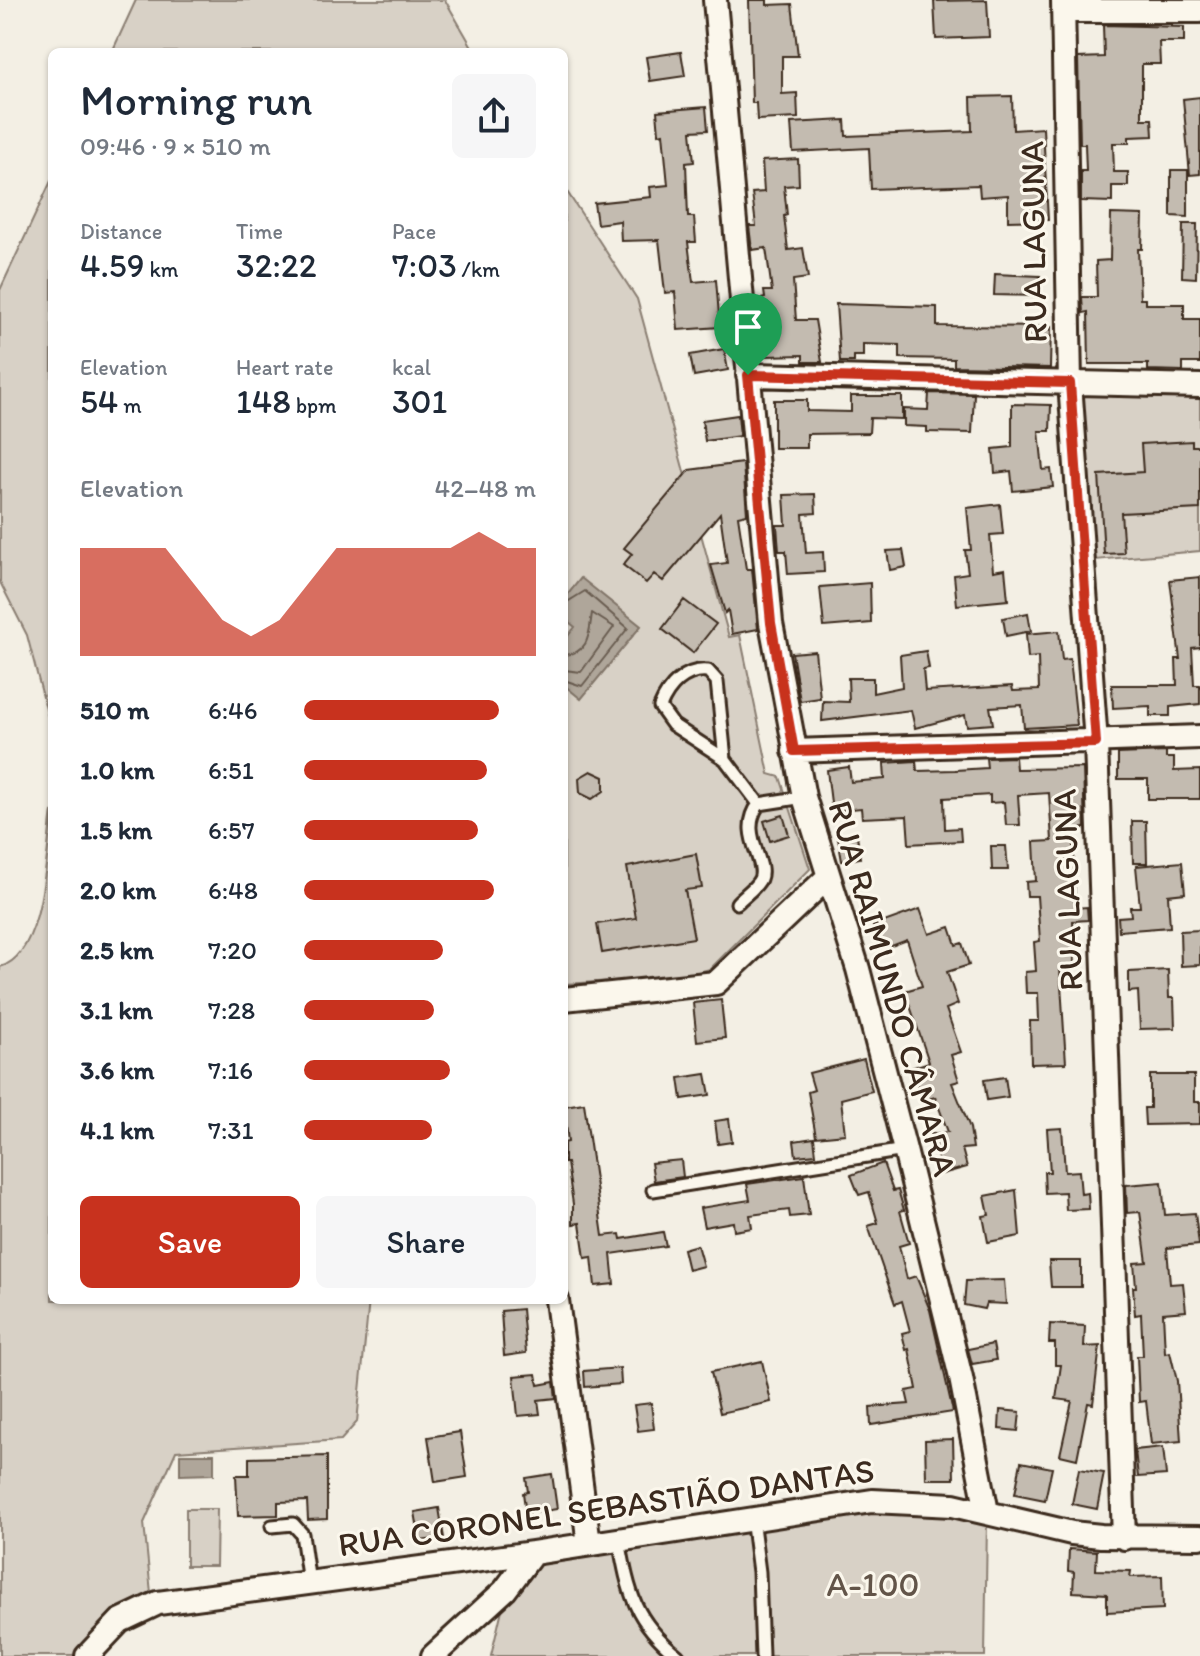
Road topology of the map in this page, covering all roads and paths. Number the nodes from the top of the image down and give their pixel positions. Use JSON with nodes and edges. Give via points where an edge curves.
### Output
{"nodes":[{"id":1,"x":715,"y":0,"type":"edge"},
{"id":2,"x":1063,"y":6,"type":"edge"},
{"id":3,"x":1200,"y":11,"type":"edge"},
{"id":4,"x":748,"y":375,"type":"junction"},
{"id":5,"x":1070,"y":383,"type":"junction"},
{"id":6,"x":1200,"y":386,"type":"edge"},
{"id":7,"x":1200,"y":737,"type":"edge"},
{"id":8,"x":1096,"y":743,"type":"junction"},
{"id":9,"x":794,"y":751,"type":"junction"},
{"id":10,"x":725,"y":759,"type":"junction"},
{"id":11,"x":804,"y":797,"type":"junction"},
{"id":12,"x":759,"y":804,"type":"junction"},
{"id":13,"x":827,"y":878,"type":"junction"},
{"id":14,"x":737,"y":903,"type":"dead end"},
{"id":15,"x":568,"y":999,"type":"edge"},
{"id":16,"x":905,"y":1150,"type":"junction"},
{"id":17,"x":653,"y":1190,"type":"dead end"},
{"id":18,"x":558,"y":1304,"type":"edge"},
{"id":19,"x":987,"y":1512,"type":"junction"},
{"id":20,"x":752,"y":1518,"type":"junction"},
{"id":21,"x":272,"y":1526,"type":"dead end"},
{"id":22,"x":1200,"y":1537,"type":"edge"},
{"id":23,"x":1124,"y":1538,"type":"junction"},
{"id":24,"x":619,"y":1540,"type":"junction"},
{"id":25,"x":589,"y":1544,"type":"junction"},
{"id":26,"x":533,"y":1553,"type":"junction"},
{"id":27,"x":309,"y":1583,"type":"junction"},
{"id":28,"x":87,"y":1656,"type":"edge"},
{"id":29,"x":433,"y":1656,"type":"edge"},
{"id":30,"x":678,"y":1656,"type":"edge"},
{"id":31,"x":762,"y":1656,"type":"edge"}],
"edges":[{"from":1,"to":4,"type":"street","name":"RUA RAIMUNDO CÂMARA"},
{"from":2,"to":3,"type":"street"},
{"from":2,"to":5,"type":"street","name":"RUA LAGUNA"},
{"from":4,"to":5,"type":"street"},
{"from":4,"to":9,"type":"street","name":"RUA RAIMUNDO CÂMARA","via":[[771,623]]},
{"from":5,"to":6,"type":"street"},
{"from":5,"to":8,"type":"street","name":"RUA LAGUNA"},
{"from":7,"to":8,"type":"street"},
{"from":8,"to":9,"type":"street"},
{"from":8,"to":23,"type":"street","name":"RUA LAGUNA"},
{"from":9,"to":11,"type":"street","name":"RUA RAIMUNDO CÂMARA"},
{"from":10,"to":10,"type":"lane","via":[[715,677],[708,671],[688,672],[662,702],[661,711]]},
{"from":10,"to":12,"type":"lane"},
{"from":11,"to":12,"type":"lane"},
{"from":11,"to":13,"type":"street","name":"RUA RAIMUNDO CÂMARA"},
{"from":12,"to":14,"type":"lane","via":[[751,828],[761,871]]},
{"from":13,"to":15,"type":"street","via":[[716,983]]},
{"from":13,"to":16,"type":"street","name":"RUA RAIMUNDO CÂMARA","via":[[858,969]]},
{"from":16,"to":17,"type":"lane"},
{"from":16,"to":19,"type":"street","name":"RUA RAIMUNDO CÂMARA","via":[[958,1365]]},
{"from":18,"to":25,"type":"street"},
{"from":19,"to":20,"type":"street","name":"RUA CORONEL SEBASTIÃO DANTAS","via":[[872,1501]]},
{"from":19,"to":23,"type":"street","name":"RUA CORONEL SEBASTIÃO DANTAS","via":[[1072,1533]]},
{"from":20,"to":24,"type":"street","name":"RUA CORONEL SEBASTIÃO DANTAS"},
{"from":20,"to":31,"type":"lane"},
{"from":21,"to":27,"type":"lane","via":[[293,1524],[302,1534]]},
{"from":22,"to":23,"type":"street","name":"RUA CORONEL SEBASTIÃO DANTAS"},
{"from":24,"to":25,"type":"street","name":"RUA CORONEL SEBASTIÃO DANTAS"},
{"from":24,"to":30,"type":"lane","via":[[636,1612]]},
{"from":25,"to":26,"type":"street","name":"RUA CORONEL SEBASTIÃO DANTAS"},
{"from":26,"to":27,"type":"street","name":"RUA CORONEL SEBASTIÃO DANTAS"},
{"from":26,"to":29,"type":"street","via":[[505,1590]]},
{"from":27,"to":28,"type":"street","name":"RUA CORONEL SEBASTIÃO DANTAS","via":[[158,1603],[120,1621]]}]}
